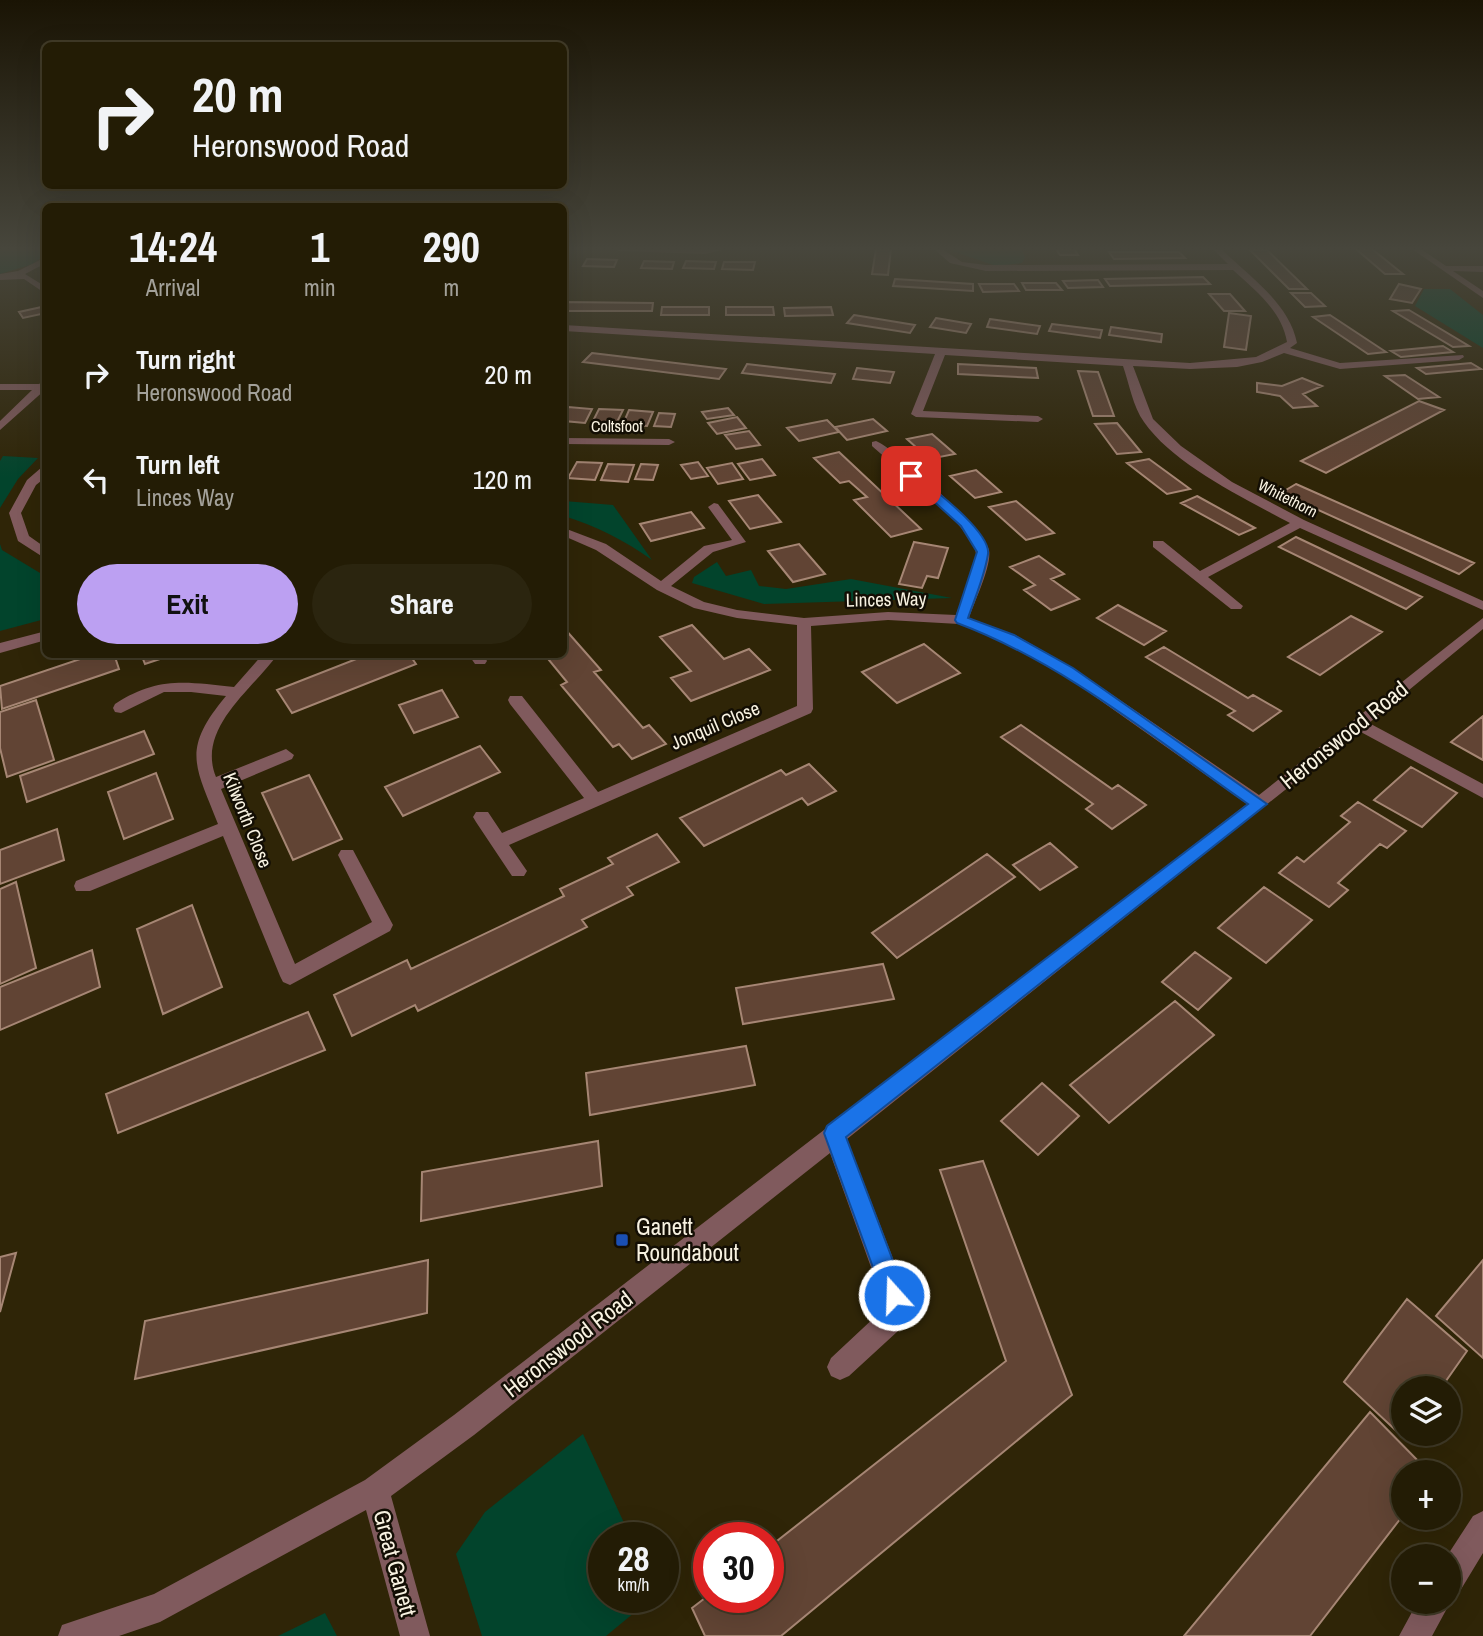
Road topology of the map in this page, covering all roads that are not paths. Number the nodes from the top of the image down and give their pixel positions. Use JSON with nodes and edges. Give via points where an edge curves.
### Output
{"nodes":[{"id":1,"x":1289,"y":325,"type":"edge"},
{"id":2,"x":567,"y":328,"type":"edge"},
{"id":3,"x":1285,"y":350,"type":"junction"},
{"id":4,"x":941,"y":352,"type":"junction"},
{"id":5,"x":1459,"y":356,"type":"dead end"},
{"id":6,"x":1127,"y":363,"type":"junction"},
{"id":7,"x":42,"y":385,"type":"edge"},
{"id":8,"x":42,"y":386,"type":"edge"},
{"id":9,"x":0,"y":387,"type":"edge"},
{"id":10,"x":1038,"y":419,"type":"dead end"},
{"id":11,"x":0,"y":427,"type":"edge"},
{"id":12,"x":567,"y":441,"type":"edge"},
{"id":13,"x":670,"y":442,"type":"dead end"},
{"id":14,"x":876,"y":444,"type":"dead end"},
{"id":15,"x":42,"y":473,"type":"edge"},
{"id":16,"x":713,"y":507,"type":"dead end"},
{"id":17,"x":1300,"y":523,"type":"junction"},
{"id":18,"x":567,"y":533,"type":"edge"},
{"id":19,"x":1158,"y":544,"type":"dead end"},
{"id":20,"x":42,"y":552,"type":"edge"},
{"id":21,"x":1199,"y":578,"type":"junction"},
{"id":22,"x":662,"y":587,"type":"junction"},
{"id":23,"x":1236,"y":606,"type":"dead end"},
{"id":24,"x":1483,"y":606,"type":"edge"},
{"id":25,"x":961,"y":620,"type":"junction"},
{"id":26,"x":804,"y":622,"type":"junction"},
{"id":27,"x":1483,"y":622,"type":"edge"},
{"id":28,"x":42,"y":636,"type":"edge"},
{"id":29,"x":0,"y":648,"type":"edge"},
{"id":30,"x":268,"y":658,"type":"edge"},
{"id":31,"x":239,"y":693,"type":"junction"},
{"id":32,"x":516,"y":700,"type":"dead end"},
{"id":33,"x":121,"y":708,"type":"dead end"},
{"id":34,"x":1358,"y":724,"type":"junction"},
{"id":35,"x":286,"y":755,"type":"dead end"},
{"id":36,"x":211,"y":786,"type":"junction"},
{"id":37,"x":1483,"y":792,"type":"edge"},
{"id":38,"x":594,"y":799,"type":"junction"},
{"id":39,"x":1259,"y":804,"type":"junction"},
{"id":40,"x":482,"y":817,"type":"dead end"},
{"id":41,"x":228,"y":827,"type":"junction"},
{"id":42,"x":498,"y":842,"type":"junction"},
{"id":43,"x":348,"y":855,"type":"dead end"},
{"id":44,"x":518,"y":871,"type":"dead end"},
{"id":45,"x":83,"y":886,"type":"dead end"},
{"id":46,"x":834,"y":1133,"type":"junction"},
{"id":47,"x":840,"y":1367,"type":"dead end"},
{"id":48,"x":374,"y":1490,"type":"junction"},
{"id":49,"x":1483,"y":1526,"type":"edge"},
{"id":50,"x":1461,"y":1561,"type":"edge"},
{"id":51,"x":1428,"y":1614,"type":"edge"},
{"id":52,"x":73,"y":1636,"type":"edge"},
{"id":53,"x":415,"y":1636,"type":"edge"},
{"id":54,"x":1414,"y":1636,"type":"edge"}],
"edges":[{"from":1,"to":3,"type":"street","via":[[1292,343]]},
{"from":2,"to":4,"type":"street"},
{"from":3,"to":5,"type":"street","via":[[1340,366]]},
{"from":3,"to":6,"type":"street","via":[[1261,359],[1212,366]]},
{"from":4,"to":6,"type":"street"},
{"from":4,"to":10,"type":"street","via":[[916,414]]},
{"from":6,"to":17,"type":"street","name":"Whitethorn","via":[[1148,420],[1177,448],[1228,485]]},
{"from":7,"to":9,"type":"street"},
{"from":8,"to":11,"type":"street"},
{"from":12,"to":13,"type":"street","name":"Coltsfoot"},
{"from":14,"to":25,"type":"street","via":[[978,540],[983,552]]},
{"from":15,"to":20,"type":"street","via":[[31,483],[15,513],[23,538]]},
{"from":16,"to":22,"type":"street","via":[[740,542],[709,549]]},
{"from":17,"to":21,"type":"street"},
{"from":17,"to":24,"type":"street","name":"Whitethorn"},
{"from":18,"to":22,"type":"street","name":"Linces Way","via":[[601,547]]},
{"from":19,"to":21,"type":"street"},
{"from":21,"to":23,"type":"street"},
{"from":22,"to":26,"type":"street","name":"Linces Way","via":[[699,605]]},
{"from":25,"to":26,"type":"street","name":"Linces Way","via":[[888,616]]},
{"from":25,"to":39,"type":"street","name":"Linces Way","via":[[1010,638],[1068,671]]},
{"from":26,"to":38,"type":"street","name":"Jonquil Close","via":[[805,709]]},
{"from":27,"to":34,"type":"street","name":"Heronswood Road"},
{"from":28,"to":29,"type":"street"},
{"from":30,"to":31,"type":"street","name":"Kilworth Close"},
{"from":31,"to":33,"type":"street","via":[[162,685],[142,692]]},
{"from":31,"to":36,"type":"street","name":"Kilworth Close","via":[[206,737],[205,769]]},
{"from":32,"to":38,"type":"street"},
{"from":34,"to":37,"type":"street"},
{"from":34,"to":39,"type":"street","name":"Heronswood Road"},
{"from":35,"to":36,"type":"street"},
{"from":36,"to":41,"type":"street","name":"Kilworth Close"},
{"from":38,"to":42,"type":"street","name":"Jonquil Close"},
{"from":39,"to":46,"type":"street","name":"Heronswood Road"},
{"from":40,"to":42,"type":"street"},
{"from":41,"to":43,"type":"street","name":"Kilworth Close","via":[[290,976],[383,925]]},
{"from":41,"to":45,"type":"street"},
{"from":42,"to":44,"type":"street"},
{"from":46,"to":47,"type":"street","via":[[894,1295],[889,1322]]},
{"from":46,"to":48,"type":"street","name":"Heronswood Road","via":[[464,1425]]},
{"from":48,"to":52,"type":"street","name":"Heronswood Road","via":[[160,1607]]},
{"from":48,"to":53,"type":"street","name":"Great Ganett"},
{"from":49,"to":50,"type":"street"},
{"from":51,"to":54,"type":"street"}]}
